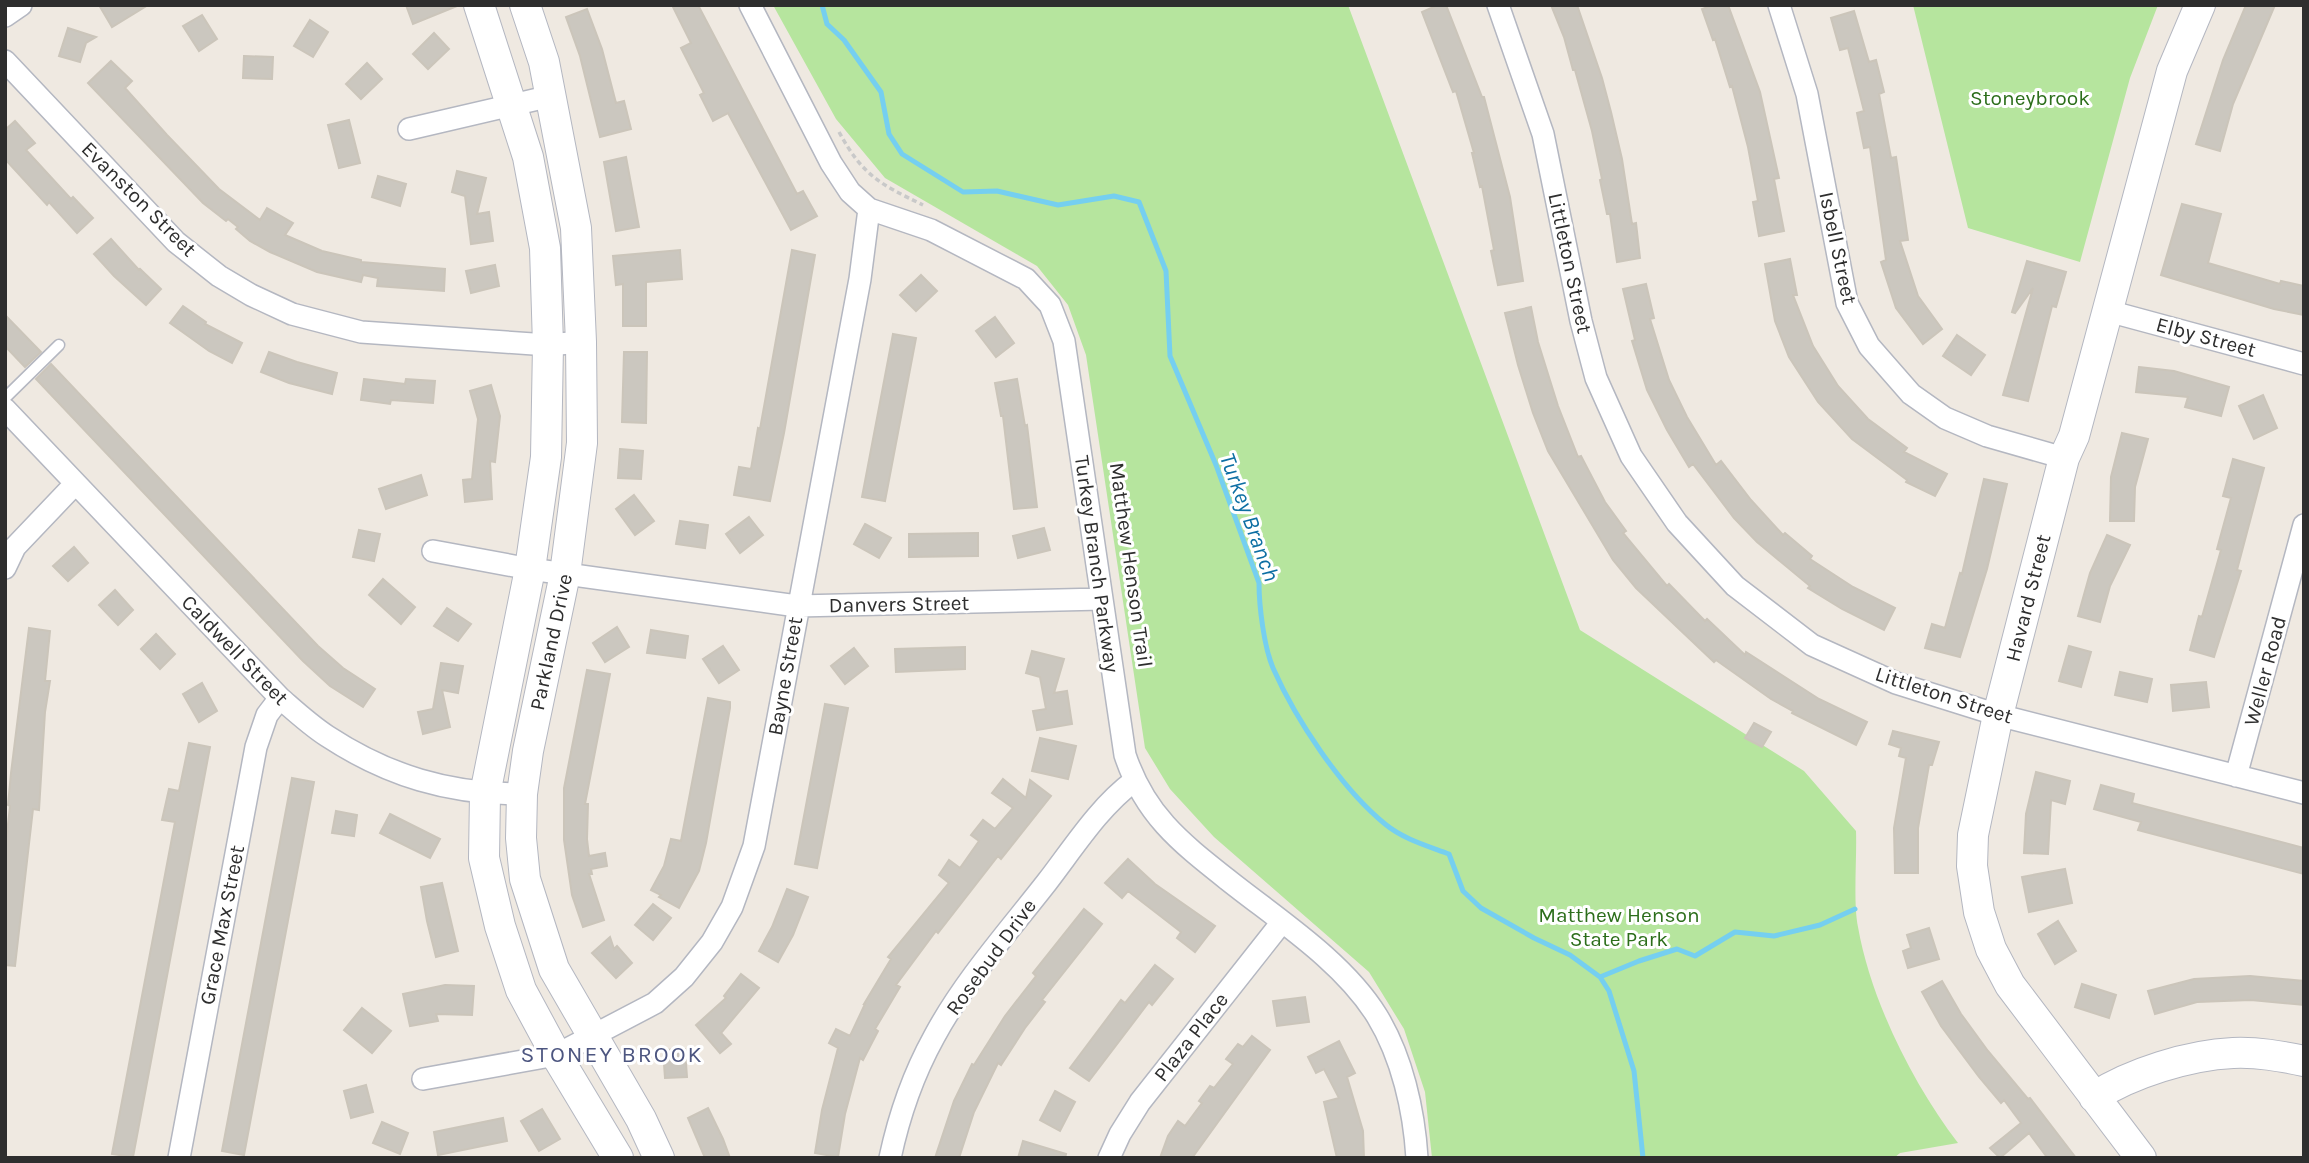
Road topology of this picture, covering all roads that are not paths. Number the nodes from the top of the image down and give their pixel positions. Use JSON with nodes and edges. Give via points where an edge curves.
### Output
{"nodes":[{"id":1,"x":21,"y":5,"type":"edge"},
{"id":2,"x":480,"y":5,"type":"edge"},
{"id":3,"x":524,"y":5,"type":"edge"},
{"id":4,"x":750,"y":5,"type":"edge"},
{"id":5,"x":1498,"y":5,"type":"edge"},
{"id":6,"x":1779,"y":5,"type":"edge"},
{"id":7,"x":2200,"y":5,"type":"edge"},
{"id":8,"x":5,"y":16,"type":"edge"},
{"id":9,"x":5,"y":61,"type":"edge"},
{"id":10,"x":551,"y":96,"type":"junction"},
{"id":11,"x":513,"y":104,"type":"junction"},
{"id":12,"x":409,"y":130,"type":"dead end"},
{"id":13,"x":869,"y":209,"type":"junction"},
{"id":14,"x":2108,"y":311,"type":"junction"},
{"id":15,"x":581,"y":342,"type":"junction"},
{"id":16,"x":59,"y":345,"type":"dead end"},
{"id":17,"x":548,"y":345,"type":"junction"},
{"id":18,"x":2304,"y":364,"type":"edge"},
{"id":19,"x":5,"y":398,"type":"edge"},
{"id":20,"x":5,"y":409,"type":"edge"},
{"id":21,"x":2064,"y":458,"type":"junction"},
{"id":22,"x":75,"y":484,"type":"junction"},
{"id":23,"x":2304,"y":525,"type":"edge"},
{"id":24,"x":433,"y":551,"type":"dead end"},
{"id":25,"x":5,"y":568,"type":"edge"},
{"id":26,"x":530,"y":569,"type":"junction"},
{"id":27,"x":565,"y":574,"type":"junction"},
{"id":28,"x":2298,"y":576,"type":"edge"},
{"id":29,"x":1102,"y":599,"type":"junction"},
{"id":30,"x":797,"y":606,"type":"junction"},
{"id":31,"x":280,"y":698,"type":"junction"},
{"id":32,"x":1998,"y":715,"type":"junction"},
{"id":33,"x":2236,"y":776,"type":"junction"},
{"id":34,"x":1134,"y":780,"type":"junction"},
{"id":35,"x":2304,"y":793,"type":"edge"},
{"id":36,"x":485,"y":794,"type":"junction"},
{"id":37,"x":522,"y":794,"type":"junction"},
{"id":38,"x":1282,"y":922,"type":"junction"},
{"id":39,"x":593,"y":1036,"type":"junction"},
{"id":40,"x":556,"y":1055,"type":"junction"},
{"id":41,"x":2304,"y":1061,"type":"edge"},
{"id":42,"x":423,"y":1079,"type":"dead end"},
{"id":43,"x":2094,"y":1097,"type":"junction"},
{"id":44,"x":179,"y":1158,"type":"edge"},
{"id":45,"x":618,"y":1158,"type":"edge"},
{"id":46,"x":659,"y":1158,"type":"edge"},
{"id":47,"x":890,"y":1158,"type":"edge"},
{"id":48,"x":1109,"y":1158,"type":"edge"},
{"id":49,"x":1417,"y":1158,"type":"edge"},
{"id":50,"x":2141,"y":1158,"type":"edge"}],
"edges":[{"from":1,"to":8,"type":"street"},
{"from":2,"to":11,"type":"street","name":"Parkland Drive"},
{"from":3,"to":10,"type":"street","name":"Parkland Drive"},
{"from":4,"to":13,"type":"street","name":"Turkey Branch Parkway","via":[[831,163],[850,192]]},
{"from":5,"to":32,"type":"street","name":"Littleton Street","via":[[1543,134],[1596,378],[1631,456],[1676,523],[1735,586],[1812,645],[1896,683]]},
{"from":6,"to":21,"type":"street","name":"Isbell Street","via":[[1807,94],[1847,303],[1869,346],[1911,394],[1945,418],[1987,436]]},
{"from":7,"to":14,"type":"street","name":"Havard Street","via":[[2172,71]]},
{"from":9,"to":17,"type":"street","name":"Evanston Street","via":[[176,242],[251,295],[292,314],[361,332]]},
{"from":10,"to":11,"type":"street"},
{"from":10,"to":15,"type":"street","name":"Parkland Drive","via":[[576,228]]},
{"from":11,"to":12,"type":"street"},
{"from":11,"to":17,"type":"street","name":"Parkland Drive","via":[[545,248]]},
{"from":13,"to":29,"type":"street","name":"Turkey Branch Parkway","via":[[931,230],[1003,265],[1026,279],[1050,305],[1064,341]]},
{"from":13,"to":30,"type":"street","name":"Bayne Street","via":[[860,279]]},
{"from":14,"to":18,"type":"street","name":"Elby Street"},
{"from":14,"to":21,"type":"street","name":"Havard Street"},
{"from":15,"to":17,"type":"street","name":"Evanston Street"},
{"from":15,"to":27,"type":"street","name":"Parkland Drive","via":[[582,443]]},
{"from":16,"to":19,"type":"lane"},
{"from":17,"to":26,"type":"street","name":"Parkland Drive","via":[[546,457]]},
{"from":20,"to":22,"type":"street","name":"Caldwell Street"},
{"from":21,"to":32,"type":"street","name":"Havard Street"},
{"from":22,"to":25,"type":"street","via":[[15,547]]},
{"from":22,"to":31,"type":"street","name":"Caldwell Street"},
{"from":23,"to":28,"type":"street","name":"Weller Road"},
{"from":24,"to":26,"type":"street","name":"Danvers Street"},
{"from":26,"to":27,"type":"street","name":"Danvers Street"},
{"from":26,"to":36,"type":"street","name":"Parkland Drive"},
{"from":27,"to":30,"type":"street","name":"Danvers Street"},
{"from":27,"to":37,"type":"street","name":"Parkland Drive"},
{"from":28,"to":33,"type":"street","name":"Weller Road"},
{"from":29,"to":30,"type":"street","name":"Danvers Street"},
{"from":29,"to":34,"type":"street","name":"Turkey Branch Parkway","via":[[1125,755]]},
{"from":30,"to":39,"type":"street","name":"Bayne Street","via":[[754,846],[732,907],[712,942],[656,1003]]},
{"from":31,"to":36,"type":"street","name":"Caldwell Street","via":[[325,735],[375,764],[425,783]]},
{"from":31,"to":44,"type":"street","name":"Grace Max Street","via":[[267,715],[256,747]]},
{"from":32,"to":33,"type":"street","name":"Littleton Street"},
{"from":32,"to":43,"type":"street","name":"Havard Street","via":[[1973,835],[1979,912],[2010,985]]},
{"from":33,"to":35,"type":"street","name":"Littleton Street"},
{"from":34,"to":38,"type":"street","name":"Turkey Branch Parkway","via":[[1150,808],[1186,847]]},
{"from":34,"to":47,"type":"street","name":"Rosebud Drive","via":[[1088,828],[961,994],[933,1038],[899,1117]]},
{"from":36,"to":37,"type":"street","name":"Caldwell Street"},
{"from":36,"to":40,"type":"street","name":"Parkland Drive","via":[[484,858],[500,926],[521,990]]},
{"from":37,"to":39,"type":"street","name":"Parkland Drive","via":[[525,879],[534,911],[554,969]]},
{"from":38,"to":48,"type":"street","name":"Plaza Place","via":[[1140,1102]]},
{"from":38,"to":49,"type":"street","name":"Turkey Branch Parkway","via":[[1327,959],[1377,1016],[1401,1068]]},
{"from":39,"to":40,"type":"street","name":"Bayne Street"},
{"from":39,"to":46,"type":"street","name":"Parkland Drive"},
{"from":40,"to":42,"type":"street","name":"Bayne Street"},
{"from":40,"to":45,"type":"street","name":"Parkland Drive"},
{"from":41,"to":43,"type":"street","via":[[2231,1053],[2176,1063],[2114,1084]]},
{"from":43,"to":50,"type":"street","name":"Havard Street"}]}
